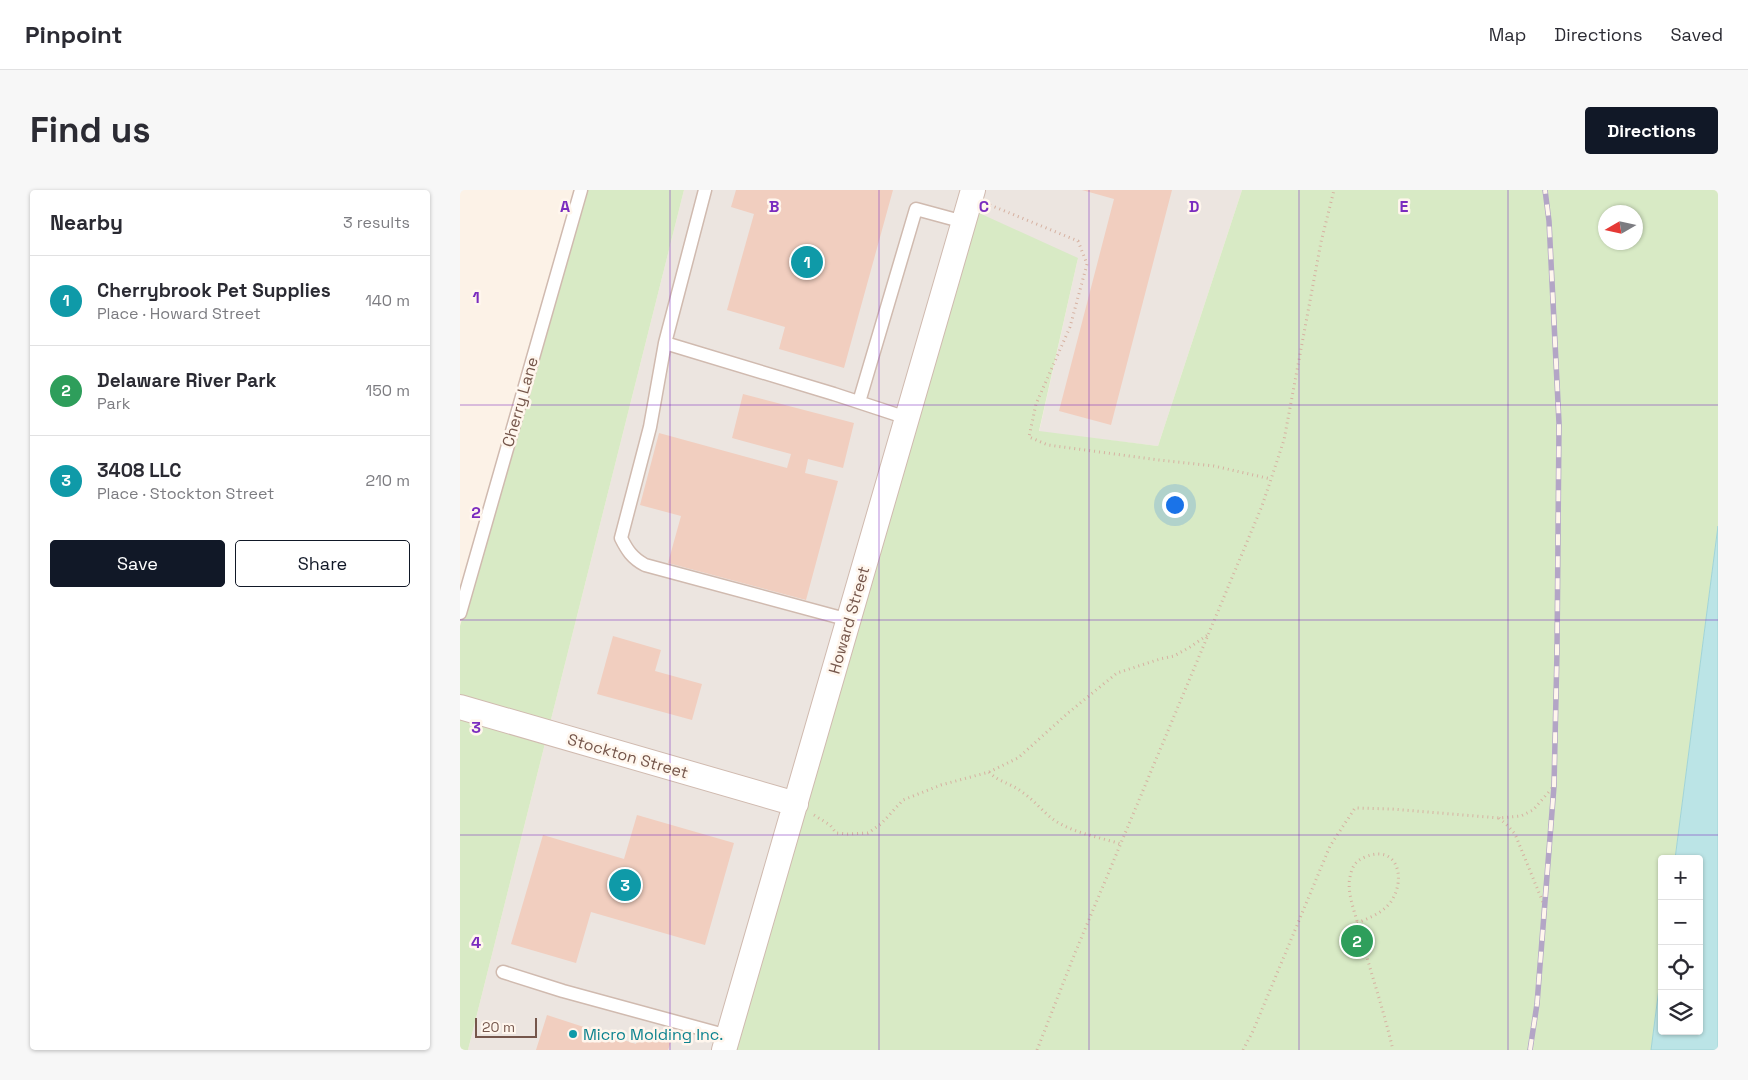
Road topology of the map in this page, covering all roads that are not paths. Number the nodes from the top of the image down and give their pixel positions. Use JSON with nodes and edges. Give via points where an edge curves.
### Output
{"nodes":[{"id":1,"x":581,"y":190,"type":"edge"},
{"id":2,"x":705,"y":190,"type":"edge"},
{"id":3,"x":972,"y":194,"type":"edge"},
{"id":4,"x":964,"y":222,"type":"junction"},
{"id":5,"x":665,"y":343,"type":"junction"},
{"id":6,"x":859,"y":402,"type":"junction"},
{"id":7,"x":907,"y":418,"type":"junction"},
{"id":8,"x":460,"y":613,"type":"edge"},
{"id":9,"x":849,"y":620,"type":"junction"},
{"id":10,"x":460,"y":707,"type":"edge"},
{"id":11,"x":796,"y":804,"type":"junction"},
{"id":12,"x":503,"y":972,"type":"dead end"},
{"id":13,"x":726,"y":1043,"type":"edge"}],
"edges":[{"from":1,"to":8,"type":"lane","name":"Cherry Lane"},
{"from":2,"to":5,"type":"lane"},
{"from":3,"to":4,"type":"street","name":"Howard Street"},
{"from":4,"to":6,"type":"lane","via":[[916,208]]},
{"from":4,"to":7,"type":"street","name":"Howard Street"},
{"from":5,"to":6,"type":"lane"},
{"from":5,"to":9,"type":"lane","via":[[650,427],[620,538],[628,552],[645,565]]},
{"from":6,"to":7,"type":"lane"},
{"from":7,"to":9,"type":"street","name":"Howard Street"},
{"from":9,"to":11,"type":"street","name":"Howard Street"},
{"from":10,"to":11,"type":"street","name":"Stockton Street"},
{"from":11,"to":13,"type":"street","name":"Howard Street"},
{"from":12,"to":13,"type":"lane"}]}
